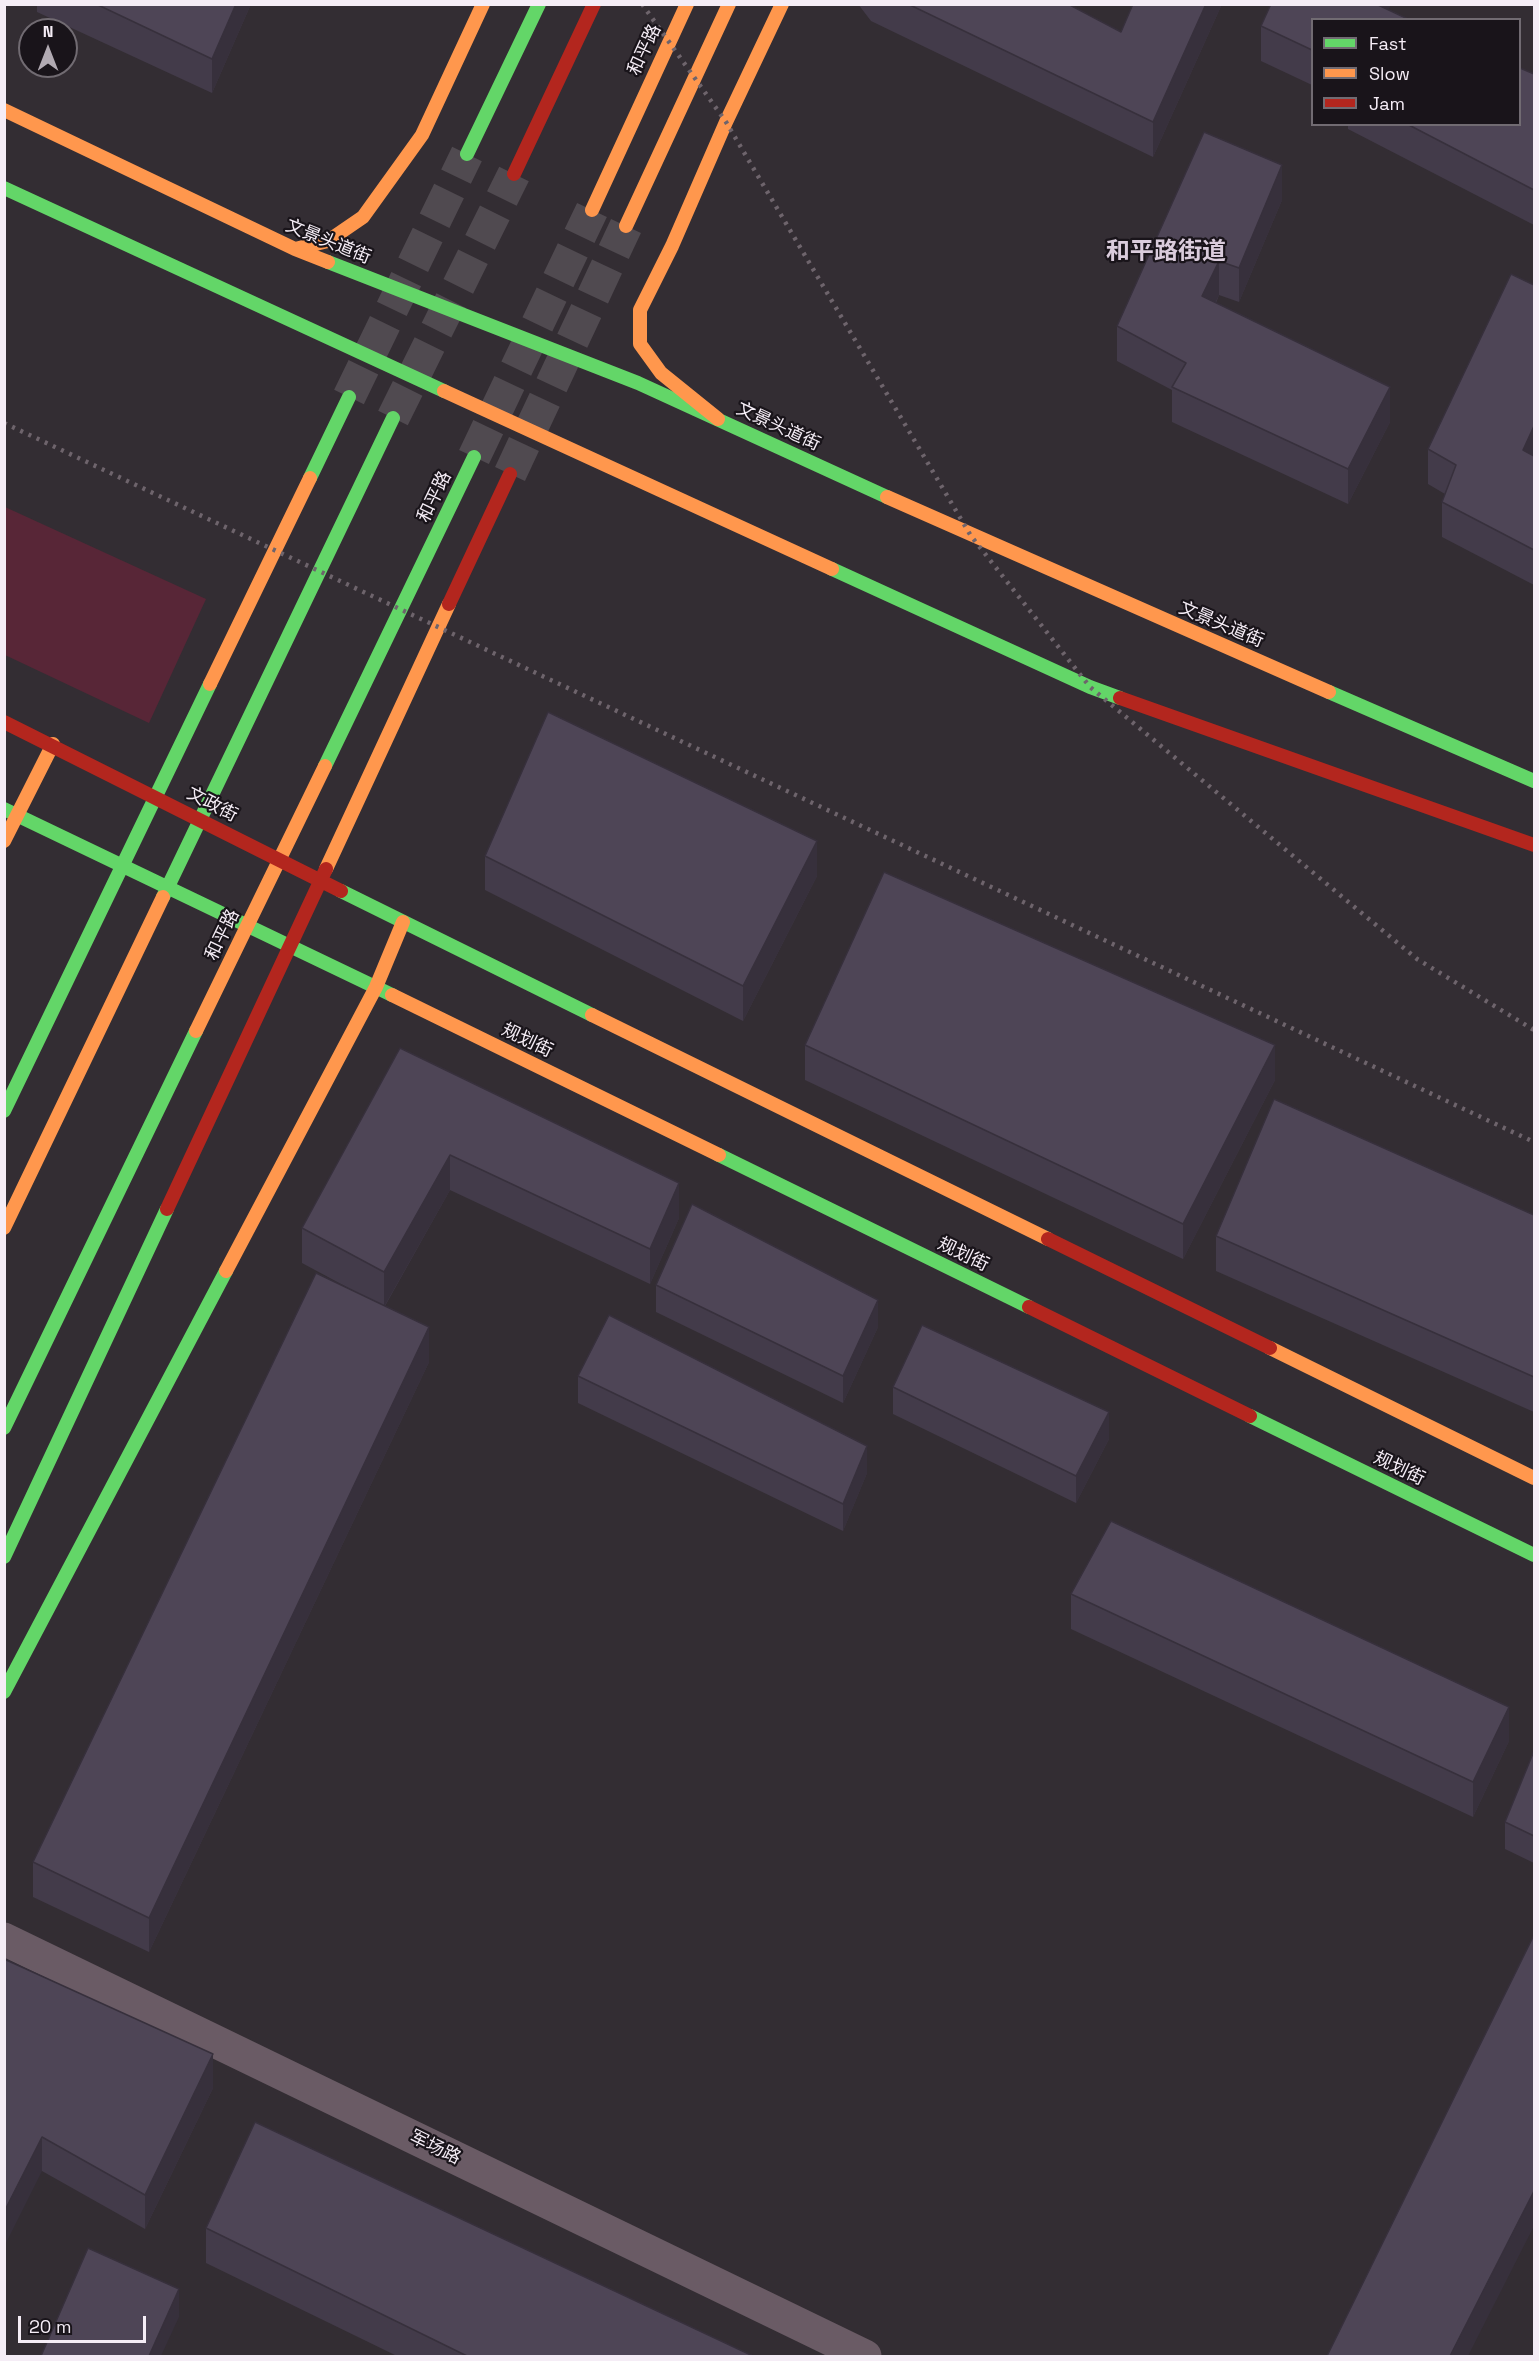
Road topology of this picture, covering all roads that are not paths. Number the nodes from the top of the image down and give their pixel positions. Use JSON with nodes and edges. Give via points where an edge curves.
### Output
{"nodes":[{"id":1,"x":483,"y":4,"type":"edge"},
{"id":2,"x":539,"y":4,"type":"edge"},
{"id":3,"x":594,"y":4,"type":"edge"},
{"id":4,"x":687,"y":4,"type":"edge"},
{"id":5,"x":729,"y":4,"type":"edge"},
{"id":6,"x":782,"y":4,"type":"edge"},
{"id":7,"x":4,"y":110,"type":"edge"},
{"id":8,"x":468,"y":154,"type":"tunnel mouth"},
{"id":9,"x":514,"y":174,"type":"tunnel mouth"},
{"id":10,"x":4,"y":188,"type":"edge"},
{"id":11,"x":592,"y":210,"type":"tunnel mouth"},
{"id":12,"x":626,"y":226,"type":"tunnel mouth"},
{"id":13,"x":295,"y":249,"type":"junction"},
{"id":14,"x":349,"y":397,"type":"tunnel mouth"},
{"id":15,"x":393,"y":418,"type":"tunnel mouth"},
{"id":16,"x":718,"y":419,"type":"junction"},
{"id":17,"x":474,"y":457,"type":"tunnel mouth"},
{"id":18,"x":510,"y":474,"type":"tunnel mouth"},
{"id":19,"x":4,"y":722,"type":"edge"},
{"id":20,"x":53,"y":744,"type":"junction"},
{"id":21,"x":1534,"y":781,"type":"edge"},
{"id":22,"x":11,"y":812,"type":"edge"},
{"id":23,"x":4,"y":841,"type":"edge"},
{"id":24,"x":1534,"y":845,"type":"edge"},
{"id":25,"x":404,"y":922,"type":"junction"},
{"id":26,"x":376,"y":987,"type":"junction"},
{"id":27,"x":4,"y":1111,"type":"edge"},
{"id":28,"x":4,"y":1228,"type":"edge"},
{"id":29,"x":4,"y":1428,"type":"edge"},
{"id":30,"x":1534,"y":1478,"type":"edge"},
{"id":31,"x":1534,"y":1555,"type":"edge"},
{"id":32,"x":4,"y":1557,"type":"edge"},
{"id":33,"x":4,"y":1692,"type":"edge"},
{"id":34,"x":4,"y":1939,"type":"edge"},
{"id":35,"x":865,"y":2356,"type":"edge"}],
"edges":[{"from":1,"to":13,"type":"main road","via":[[422,135],[363,217],[328,242]]},
{"from":2,"to":8,"type":"main road"},
{"from":3,"to":9,"type":"main road"},
{"from":4,"to":11,"type":"main road","name":"和平路"},
{"from":5,"to":12,"type":"main road"},
{"from":6,"to":16,"type":"main road","via":[[640,309],[640,344],[662,373]]},
{"from":7,"to":13,"type":"main road","name":"文景头道街"},
{"from":10,"to":24,"type":"main road","via":[[1090,687]]},
{"from":13,"to":16,"type":"main road","name":"文景头道街"},
{"from":14,"to":27,"type":"main road"},
{"from":15,"to":28,"type":"main road"},
{"from":16,"to":21,"type":"main road","name":"文景头道街","via":[[971,536]]},
{"from":17,"to":29,"type":"main road","name":"和平路"},
{"from":18,"to":32,"type":"main road"},
{"from":19,"to":20,"type":"main road","name":"文政街"},
{"from":20,"to":22,"type":"main road"},
{"from":20,"to":25,"type":"main road","name":"文政街"},
{"from":22,"to":23,"type":"main road"},
{"from":22,"to":26,"type":"main road"},
{"from":25,"to":26,"type":"main road"},
{"from":25,"to":30,"type":"main road"},
{"from":26,"to":31,"type":"main road","name":"规划街"},
{"from":26,"to":33,"type":"main road"},
{"from":34,"to":35,"type":"street","name":"军场路"}]}
